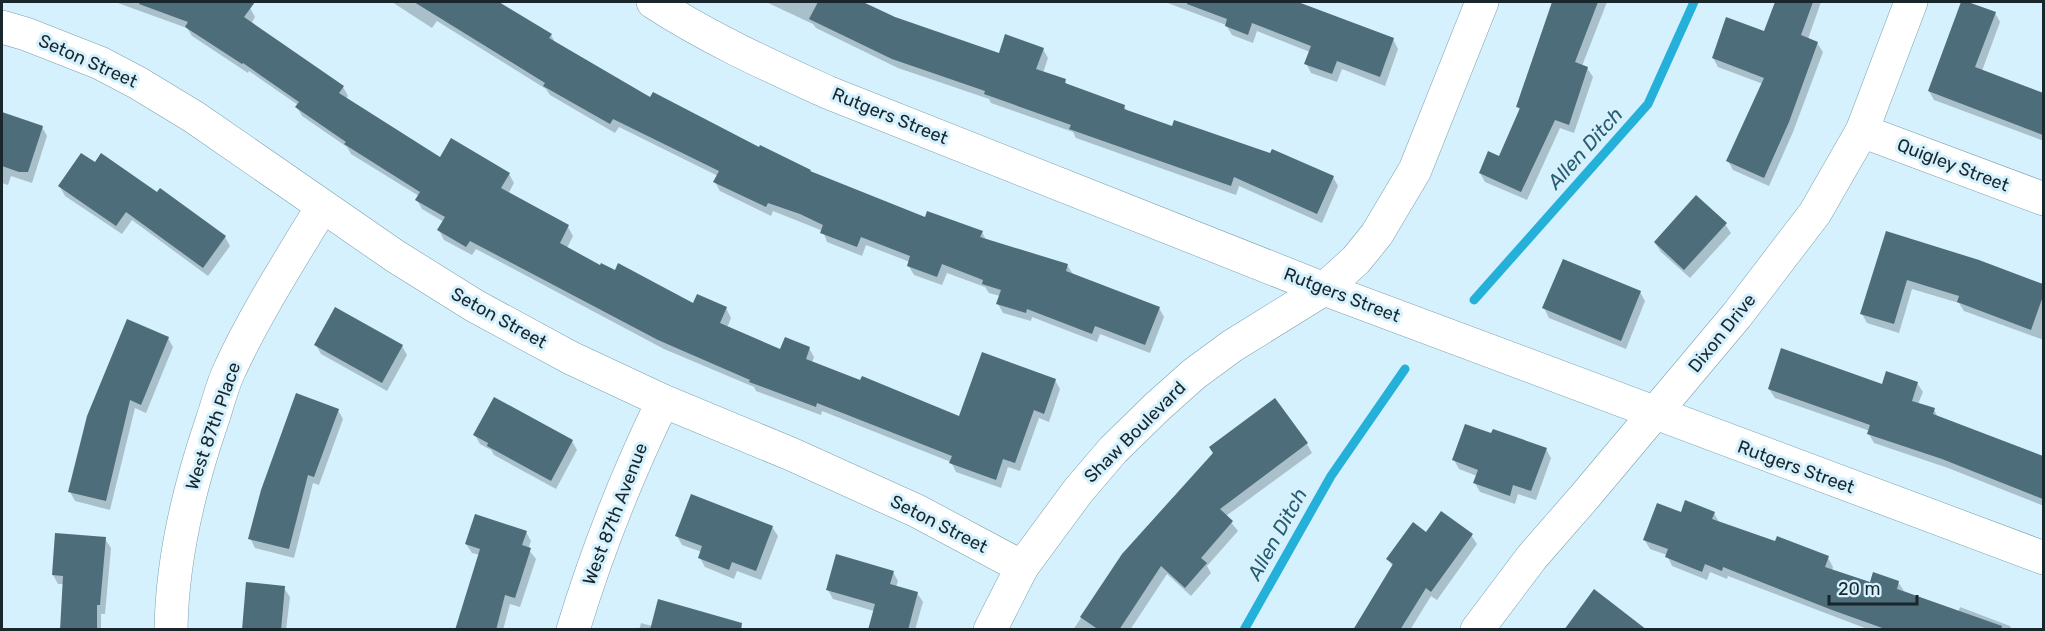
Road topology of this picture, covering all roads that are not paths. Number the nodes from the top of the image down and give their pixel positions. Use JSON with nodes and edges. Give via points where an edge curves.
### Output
{"nodes":[{"id":1,"x":653,"y":2,"type":"edge"},
{"id":2,"x":1482,"y":2,"type":"edge"},
{"id":3,"x":1911,"y":2,"type":"edge"},
{"id":4,"x":2,"y":27,"type":"edge"},
{"id":5,"x":1862,"y":131,"type":"junction"},
{"id":6,"x":2043,"y":199,"type":"edge"},
{"id":7,"x":322,"y":207,"type":"junction"},
{"id":8,"x":1324,"y":289,"type":"junction"},
{"id":9,"x":663,"y":401,"type":"junction"},
{"id":10,"x":1653,"y":414,"type":"junction"},
{"id":11,"x":2043,"y":558,"type":"edge"},
{"id":12,"x":1022,"y":567,"type":"junction"},
{"id":13,"x":171,"y":630,"type":"edge"},
{"id":14,"x":573,"y":630,"type":"edge"},
{"id":15,"x":990,"y":630,"type":"edge"},
{"id":16,"x":1477,"y":630,"type":"edge"}],
"edges":[{"from":1,"to":8,"type":"street","name":"Rutgers Street","via":[[760,61],[827,92]]},
{"from":2,"to":8,"type":"street","name":"Shaw Boulevard","via":[[1415,170],[1377,234]]},
{"from":3,"to":5,"type":"street","name":"Dixon Drive"},
{"from":4,"to":7,"type":"street","name":"Seton Street","via":[[100,63],[138,83],[194,117]]},
{"from":5,"to":6,"type":"street","name":"Quigley Street"},
{"from":5,"to":10,"type":"street","name":"Dixon Drive","via":[[1815,213],[1737,315]]},
{"from":7,"to":9,"type":"street","name":"Seton Street","via":[[475,306]]},
{"from":7,"to":13,"type":"street","name":"West 87th Place","via":[[276,282],[229,372],[197,463],[183,523]]},
{"from":8,"to":10,"type":"street","name":"Rutgers Street"},
{"from":8,"to":12,"type":"street","name":"Shaw Boulevard","via":[[1232,346],[1156,406],[1078,490]]},
{"from":9,"to":12,"type":"street","name":"Seton Street","via":[[918,512]]},
{"from":9,"to":14,"type":"street","name":"West 87th Avenue","via":[[595,560]]},
{"from":10,"to":11,"type":"street","name":"Rutgers Street"},
{"from":10,"to":16,"type":"street","name":"Dixon Drive","via":[[1532,557]]},
{"from":12,"to":15,"type":"street","name":"Shaw Boulevard"}]}
